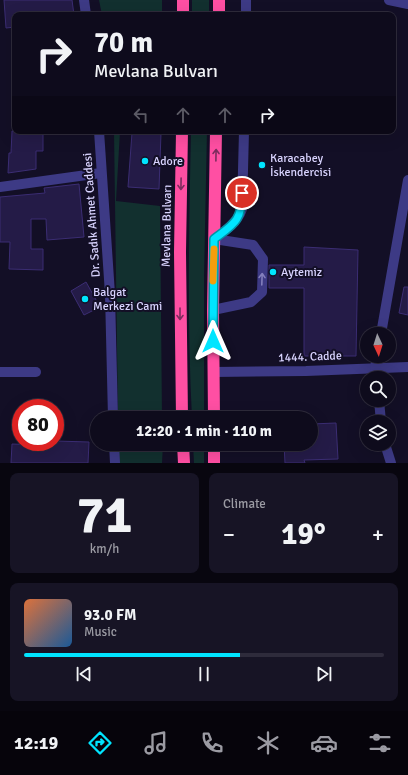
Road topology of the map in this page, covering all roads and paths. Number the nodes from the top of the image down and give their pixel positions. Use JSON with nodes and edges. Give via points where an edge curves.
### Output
{"nodes":[{"id":1,"x":84,"y":0,"type":"edge"},
{"id":2,"x":183,"y":0,"type":"edge"},
{"id":3,"x":219,"y":0,"type":"edge"},
{"id":4,"x":246,"y":0,"type":"edge"},
{"id":5,"x":389,"y":0,"type":"edge"},
{"id":6,"x":408,"y":4,"type":"edge"},
{"id":7,"x":86,"y":12,"type":"edge"},
{"id":8,"x":183,"y":12,"type":"edge"},
{"id":9,"x":219,"y":12,"type":"edge"},
{"id":10,"x":246,"y":12,"type":"edge"},
{"id":11,"x":99,"y":134,"type":"edge"},
{"id":12,"x":182,"y":134,"type":"edge"},
{"id":13,"x":216,"y":134,"type":"edge"},
{"id":14,"x":244,"y":134,"type":"edge"},
{"id":15,"x":101,"y":173,"type":"junction"},
{"id":16,"x":408,"y":180,"type":"edge"},
{"id":17,"x":0,"y":187,"type":"edge"},
{"id":18,"x":214,"y":239,"type":"junction"},
{"id":19,"x":213,"y":310,"type":"junction"},
{"id":20,"x":382,"y":327,"type":"edge"},
{"id":21,"x":408,"y":368,"type":"edge"},
{"id":22,"x":388,"y":371,"type":"edge"},
{"id":23,"x":0,"y":372,"type":"edge"},
{"id":24,"x":36,"y":372,"type":"dead end"},
{"id":25,"x":213,"y":372,"type":"junction"},
{"id":26,"x":360,"y":373,"type":"edge"},
{"id":27,"x":113,"y":411,"type":"edge"},
{"id":28,"x":182,"y":411,"type":"edge"},
{"id":29,"x":214,"y":411,"type":"edge"},
{"id":30,"x":114,"y":451,"type":"edge"},
{"id":31,"x":183,"y":451,"type":"edge"},
{"id":32,"x":214,"y":451,"type":"edge"},
{"id":33,"x":387,"y":451,"type":"edge"},
{"id":34,"x":115,"y":463,"type":"edge"},
{"id":35,"x":184,"y":463,"type":"edge"},
{"id":36,"x":214,"y":463,"type":"edge"},
{"id":37,"x":391,"y":463,"type":"edge"}],
"edges":[{"from":1,"to":7,"type":"street"},
{"from":2,"to":8,"type":"highway"},
{"from":3,"to":9,"type":"highway"},
{"from":4,"to":10,"type":"street"},
{"from":5,"to":6,"type":"street"},
{"from":11,"to":15,"type":"street","name":"Dr. Sadık Ahmet Caddesi"},
{"from":12,"to":28,"type":"highway","name":"Mevlana Bulvarı","one_way":true},
{"from":18,"to":13,"type":"highway","one_way":true},
{"from":14,"to":18,"type":"street","via":[[242,209],[232,226]]},
{"from":15,"to":17,"type":"street"},
{"from":15,"to":27,"type":"street","name":"Dr. Sadık Ahmet Caddesi","via":[[110,294]]},
{"from":16,"to":20,"type":"street"},
{"from":18,"to":19,"type":"highway"},
{"from":19,"to":18,"type":"street","one_way":true,"via":[[254,301],[262,292],[263,259],[253,245]]},
{"from":19,"to":25,"type":"highway"},
{"from":21,"to":22,"type":"street","name":"1444. Cadde"},
{"from":23,"to":24,"type":"street"},
{"from":25,"to":26,"type":"street","name":"1444. Cadde"},
{"from":25,"to":29,"type":"highway"},
{"from":30,"to":34,"type":"street"},
{"from":31,"to":35,"type":"highway"},
{"from":32,"to":36,"type":"highway"},
{"from":33,"to":37,"type":"street"}]}
